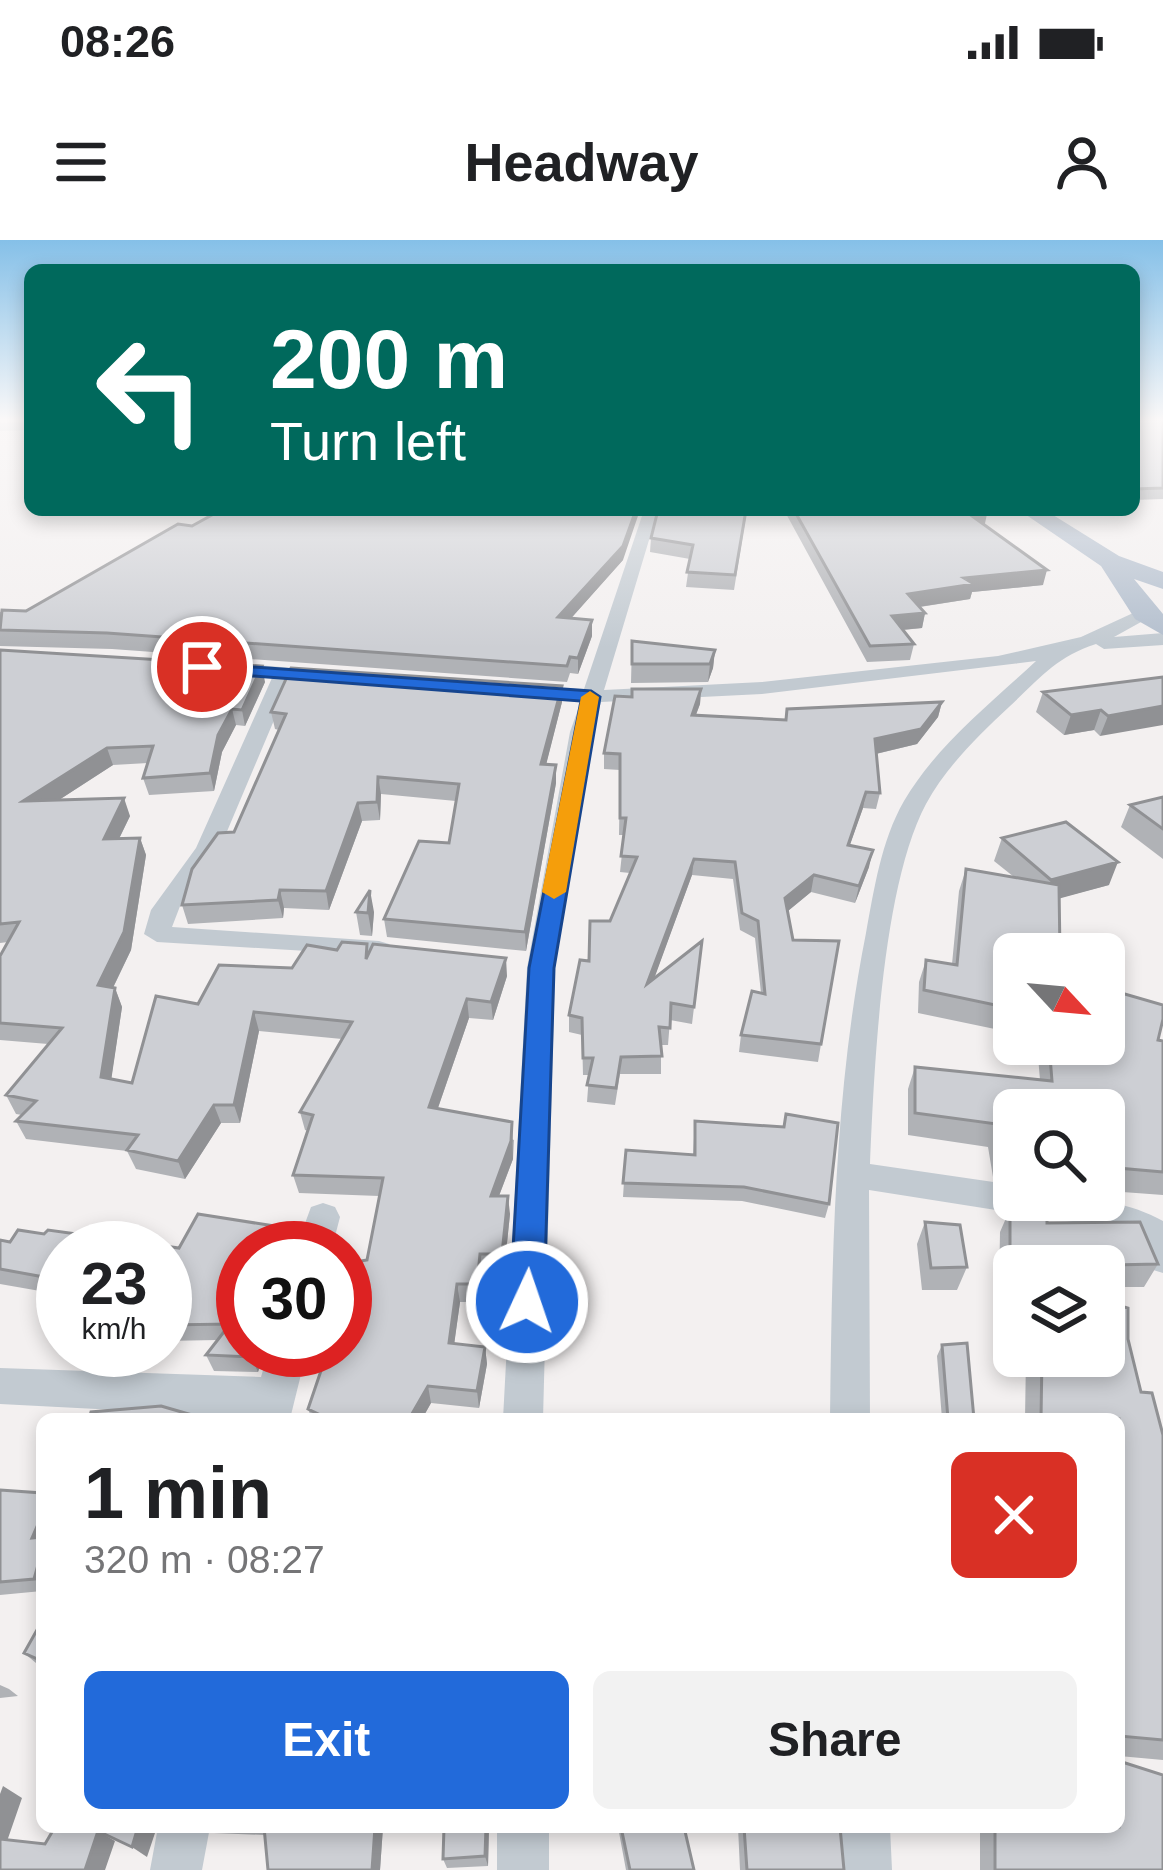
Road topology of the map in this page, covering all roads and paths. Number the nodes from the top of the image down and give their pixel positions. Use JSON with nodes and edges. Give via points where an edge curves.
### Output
{"nodes":[{"id":1,"x":649,"y":516,"type":"edge"},
{"id":2,"x":1039,"y":516,"type":"edge"},
{"id":3,"x":1109,"y":561,"type":"junction"},
{"id":4,"x":1163,"y":581,"type":"edge"},
{"id":5,"x":1153,"y":610,"type":"edge"},
{"id":6,"x":1163,"y":639,"type":"edge"},
{"id":7,"x":1087,"y":644,"type":"junction"},
{"id":8,"x":1054,"y":654,"type":"junction"},
{"id":9,"x":202,"y":667,"type":"edge"},
{"id":10,"x":284,"y":673,"type":"junction"},
{"id":11,"x":349,"y":678,"type":"edge"},
{"id":12,"x":503,"y":692,"type":"edge"},
{"id":13,"x":591,"y":697,"type":"junction"},
{"id":14,"x":416,"y":953,"type":"edge"},
{"id":15,"x":856,"y":1174,"type":"junction"},
{"id":16,"x":993,"y":1195,"type":"edge"},
{"id":17,"x":1125,"y":1217,"type":"edge"},
{"id":18,"x":1163,"y":1258,"type":"edge"},
{"id":19,"x":281,"y":1377,"type":"edge"},
{"id":20,"x":0,"y":1386,"type":"edge"},
{"id":21,"x":273,"y":1407,"type":"edge"},
{"id":22,"x":523,"y":1413,"type":"edge"},
{"id":23,"x":850,"y":1413,"type":"edge"},
{"id":24,"x":183,"y":1833,"type":"edge"},
{"id":25,"x":523,"y":1833,"type":"edge"},
{"id":26,"x":864,"y":1833,"type":"edge"},
{"id":27,"x":176,"y":1870,"type":"edge"},
{"id":28,"x":523,"y":1870,"type":"edge"},
{"id":29,"x":866,"y":1870,"type":"edge"}],
"edges":[{"from":1,"to":13,"type":"street"},
{"from":2,"to":3,"type":"main road"},
{"from":3,"to":4,"type":"main road"},
{"from":3,"to":5,"type":"main road"},
{"from":5,"to":7,"type":"street"},
{"from":6,"to":7,"type":"street"},
{"from":7,"to":8,"type":"street"},
{"from":8,"to":13,"type":"street","via":[[777,688]]},
{"from":8,"to":15,"type":"street","via":[[942,764],[896,852],[872,966]]},
{"from":9,"to":10,"type":"street"},
{"from":10,"to":11,"type":"street"},
{"from":10,"to":14,"type":"street","via":[[208,848],[159,915],[157,934]]},
{"from":12,"to":13,"type":"street"},
{"from":13,"to":22,"type":"street","via":[[531,967]]},
{"from":15,"to":16,"type":"street"},
{"from":15,"to":23,"type":"street"},
{"from":17,"to":18,"type":"street","via":[[1152,1232]]},
{"from":19,"to":21,"type":"street"},
{"from":20,"to":21,"type":"street"},
{"from":24,"to":27,"type":"street"},
{"from":25,"to":28,"type":"street"},
{"from":26,"to":29,"type":"street"}]}
